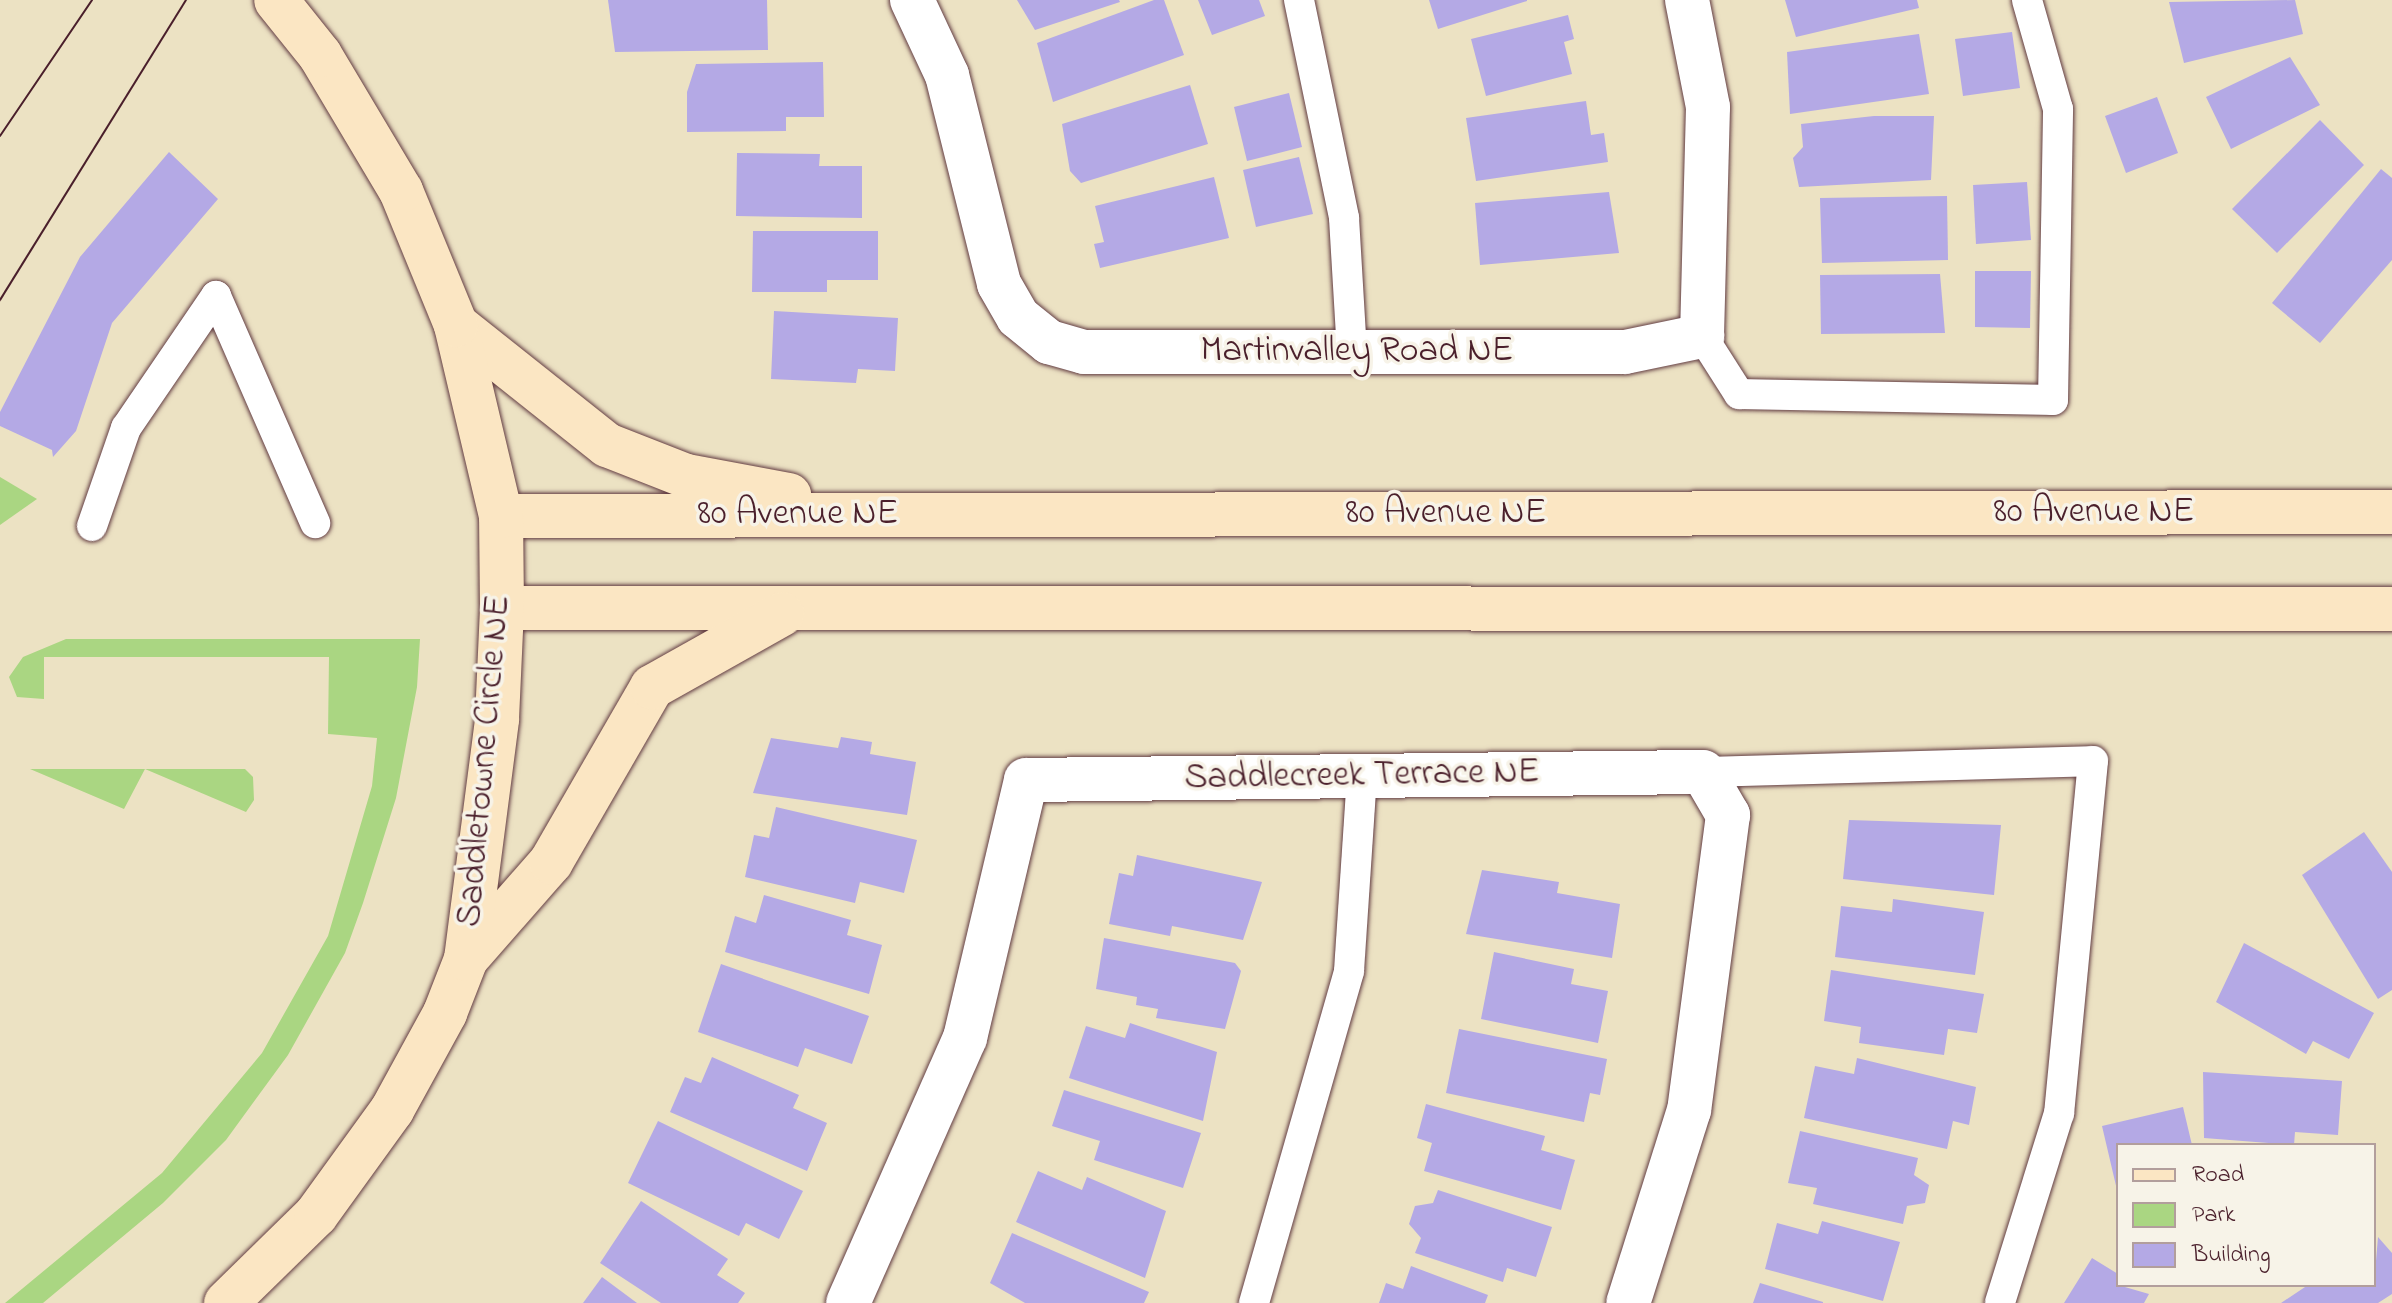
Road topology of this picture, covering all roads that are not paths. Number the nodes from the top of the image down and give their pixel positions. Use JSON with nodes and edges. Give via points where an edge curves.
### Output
{"nodes":[{"id":1,"x":276,"y":0,"type":"edge"},
{"id":2,"x":912,"y":0,"type":"edge"},
{"id":3,"x":1299,"y":0,"type":"edge"},
{"id":4,"x":1687,"y":0,"type":"edge"},
{"id":5,"x":2027,"y":0,"type":"edge"},
{"id":6,"x":456,"y":325,"type":"junction"},
{"id":7,"x":1702,"y":336,"type":"junction"},
{"id":8,"x":1352,"y":351,"type":"junction"},
{"id":9,"x":2392,"y":512,"type":"edge"},
{"id":10,"x":898,"y":515,"type":"junction"},
{"id":11,"x":501,"y":516,"type":"junction"},
{"id":12,"x":315,"y":523,"type":"dead end"},
{"id":13,"x":92,"y":526,"type":"dead end"},
{"id":14,"x":502,"y":608,"type":"junction"},
{"id":15,"x":2392,"y":609,"type":"edge"},
{"id":16,"x":782,"y":614,"type":"junction"},
{"id":17,"x":1703,"y":772,"type":"junction"},
{"id":18,"x":1362,"y":777,"type":"junction"},
{"id":19,"x":466,"y":959,"type":"junction"},
{"id":20,"x":226,"y":1303,"type":"edge"},
{"id":21,"x":848,"y":1303,"type":"edge"},
{"id":22,"x":1254,"y":1303,"type":"edge"},
{"id":23,"x":1628,"y":1303,"type":"edge"},
{"id":24,"x":2000,"y":1303,"type":"edge"}],
"edges":[{"from":1,"to":6,"type":"main road","name":"Saddletowne Circle NE","via":[[320,55],[401,191]]},
{"from":2,"to":8,"type":"street","name":"Martinvalley Road NE","via":[[947,75],[999,284],[1018,317],[1049,342],[1084,352]]},
{"from":3,"to":8,"type":"lane","via":[[1344,218]]},
{"from":4,"to":7,"type":"street","via":[[1708,107]]},
{"from":5,"to":7,"type":"lane","via":[[2058,109],[2053,400],[1739,394]]},
{"from":6,"to":10,"type":"main road","via":[[607,445],[686,476]]},
{"from":6,"to":11,"type":"main road","name":"Saddletowne Circle NE"},
{"from":7,"to":8,"type":"street","name":"Martinvalley Road NE","via":[[1625,352]]},
{"from":9,"to":10,"type":"main road","name":"80 Avenue NE"},
{"from":10,"to":11,"type":"main road","name":"80 Avenue NE"},
{"from":11,"to":14,"type":"main road","name":"Saddletowne Circle NE"},
{"from":12,"to":13,"type":"lane","via":[[216,296],[126,428]]},
{"from":14,"to":16,"type":"main road"},
{"from":14,"to":19,"type":"main road","name":"Saddletowne Circle NE","via":[[497,719]]},
{"from":15,"to":16,"type":"main road"},
{"from":16,"to":19,"type":"main road","via":[[652,687],[551,862]]},
{"from":17,"to":18,"type":"street","name":"Saddlecreek Terrace NE"},
{"from":17,"to":23,"type":"street","via":[[1728,815],[1689,1110]]},
{"from":17,"to":24,"type":"lane","via":[[2093,761],[2059,1113]]},
{"from":18,"to":21,"type":"street","name":"Saddlecreek Terrace NE","via":[[1026,780],[965,1038]]},
{"from":18,"to":22,"type":"lane","via":[[1349,971]]},
{"from":19,"to":20,"type":"main road","name":"Saddletowne Circle NE","via":[[392,1110],[316,1215]]}]}
